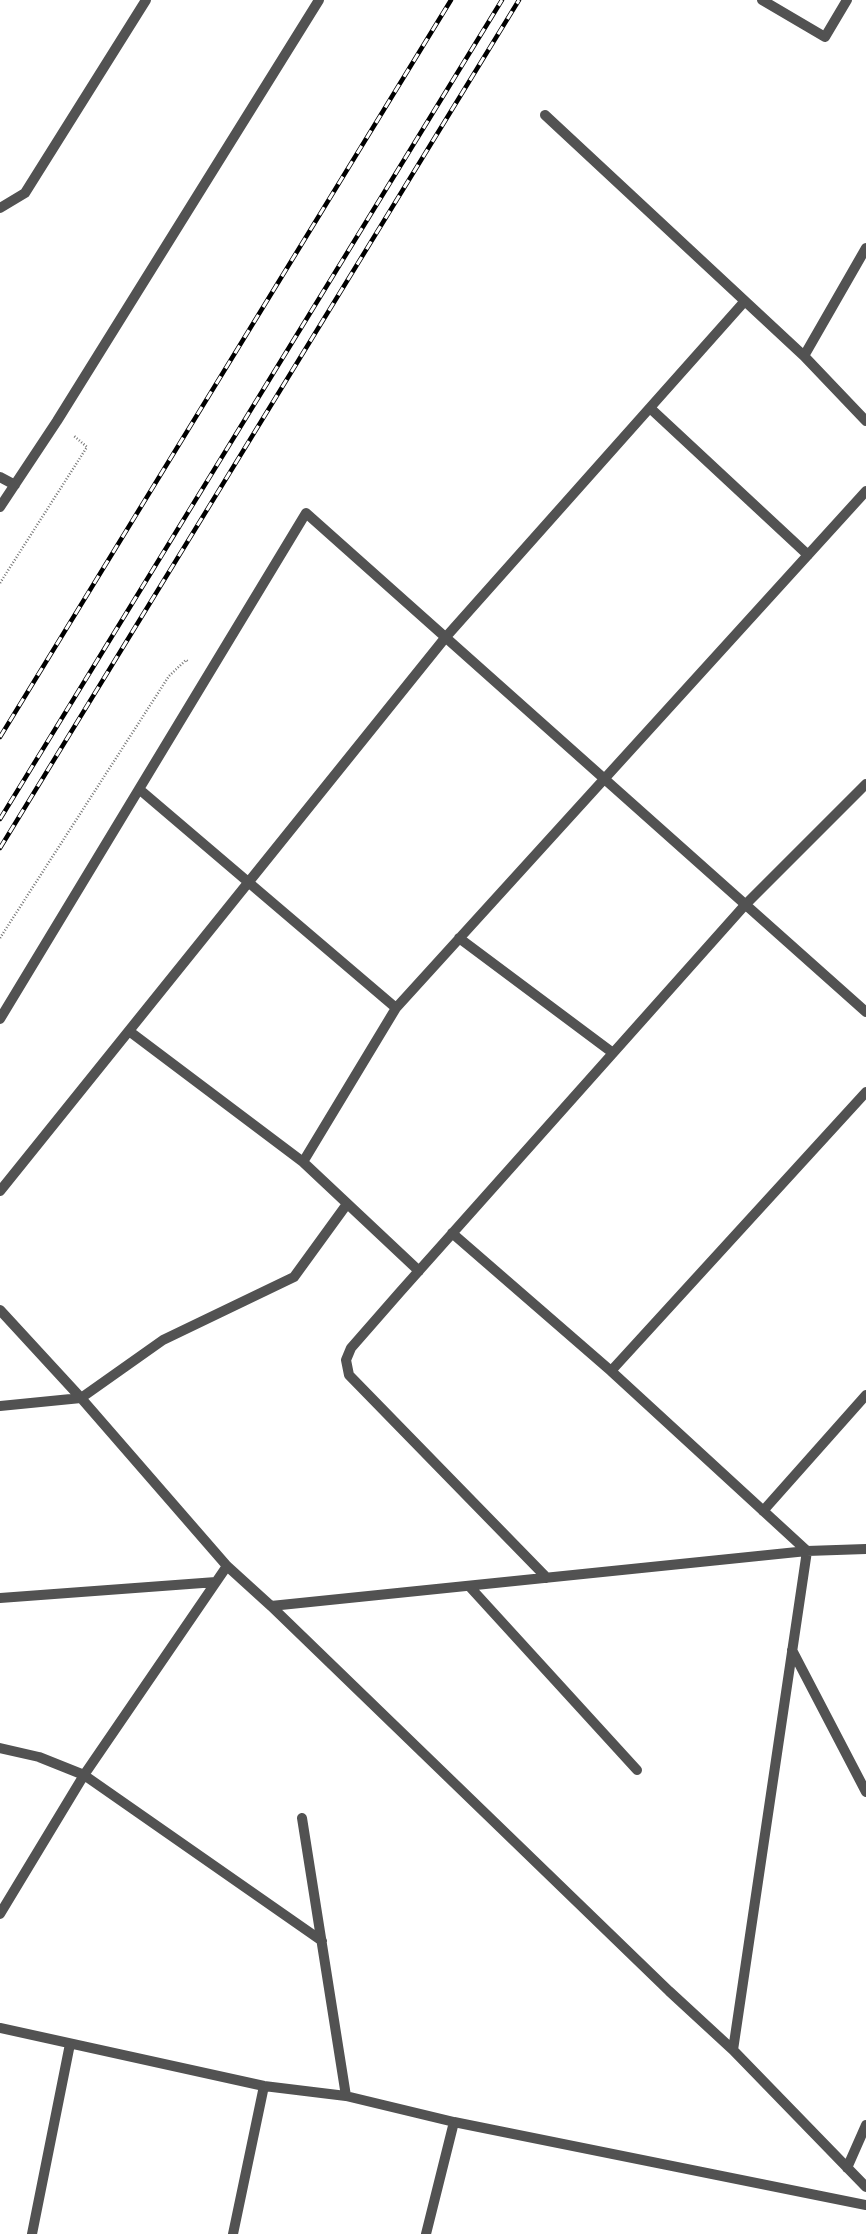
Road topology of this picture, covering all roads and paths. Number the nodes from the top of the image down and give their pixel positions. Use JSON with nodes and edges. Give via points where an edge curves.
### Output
{"nodes":[{"id":1,"x":146,"y":0,"type":"edge"},
{"id":2,"x":318,"y":0,"type":"edge"},
{"id":3,"x":762,"y":0,"type":"edge"},
{"id":4,"x":847,"y":0,"type":"edge"},
{"id":5,"x":545,"y":115,"type":"dead end"},
{"id":6,"x":0,"y":208,"type":"edge"},
{"id":7,"x":866,"y":248,"type":"edge"},
{"id":8,"x":744,"y":302,"type":"junction"},
{"id":9,"x":804,"y":356,"type":"junction"},
{"id":10,"x":650,"y":408,"type":"junction"},
{"id":11,"x":866,"y":421,"type":"edge"},
{"id":12,"x":87,"y":447,"type":"dead end"},
{"id":13,"x":0,"y":477,"type":"edge"},
{"id":14,"x":15,"y":484,"type":"junction"},
{"id":15,"x":866,"y":491,"type":"edge"},
{"id":16,"x":0,"y":507,"type":"edge"},
{"id":17,"x":808,"y":554,"type":"junction"},
{"id":18,"x":0,"y":583,"type":"edge"},
{"id":19,"x":445,"y":638,"type":"junction"},
{"id":20,"x":169,"y":676,"type":"dead end"},
{"id":21,"x":604,"y":779,"type":"junction"},
{"id":22,"x":866,"y":784,"type":"edge"},
{"id":23,"x":140,"y":789,"type":"junction"},
{"id":24,"x":248,"y":883,"type":"junction"},
{"id":25,"x":745,"y":905,"type":"junction"},
{"id":26,"x":0,"y":938,"type":"edge"},
{"id":27,"x":459,"y":938,"type":"junction"},
{"id":28,"x":396,"y":1008,"type":"junction"},
{"id":29,"x":866,"y":1012,"type":"edge"},
{"id":30,"x":0,"y":1019,"type":"edge"},
{"id":31,"x":129,"y":1031,"type":"junction"},
{"id":32,"x":612,"y":1053,"type":"junction"},
{"id":33,"x":866,"y":1092,"type":"edge"},
{"id":34,"x":303,"y":1162,"type":"junction"},
{"id":35,"x":0,"y":1191,"type":"edge"},
{"id":36,"x":347,"y":1204,"type":"junction"},
{"id":37,"x":452,"y":1233,"type":"junction"},
{"id":38,"x":419,"y":1271,"type":"junction"},
{"id":39,"x":0,"y":1310,"type":"edge"},
{"id":40,"x":611,"y":1371,"type":"junction"},
{"id":41,"x":866,"y":1395,"type":"edge"},
{"id":42,"x":81,"y":1398,"type":"junction"},
{"id":43,"x":0,"y":1406,"type":"edge"},
{"id":44,"x":763,"y":1511,"type":"junction"},
{"id":45,"x":866,"y":1549,"type":"edge"},
{"id":46,"x":807,"y":1551,"type":"junction"},
{"id":47,"x":227,"y":1566,"type":"junction"},
{"id":48,"x":547,"y":1578,"type":"junction"},
{"id":49,"x":216,"y":1582,"type":"junction"},
{"id":50,"x":469,"y":1586,"type":"junction"},
{"id":51,"x":0,"y":1598,"type":"edge"},
{"id":52,"x":272,"y":1606,"type":"junction"},
{"id":53,"x":792,"y":1650,"type":"junction"},
{"id":54,"x":0,"y":1748,"type":"edge"},
{"id":55,"x":637,"y":1770,"type":"dead end"},
{"id":56,"x":84,"y":1775,"type":"junction"},
{"id":57,"x":866,"y":1792,"type":"edge"},
{"id":58,"x":302,"y":1818,"type":"dead end"},
{"id":59,"x":0,"y":1914,"type":"edge"},
{"id":60,"x":322,"y":1941,"type":"junction"},
{"id":61,"x":0,"y":2028,"type":"edge"},
{"id":62,"x":70,"y":2044,"type":"junction"},
{"id":63,"x":733,"y":2050,"type":"junction"},
{"id":64,"x":264,"y":2086,"type":"junction"},
{"id":65,"x":346,"y":2096,"type":"junction"},
{"id":66,"x":454,"y":2122,"type":"junction"},
{"id":67,"x":866,"y":2125,"type":"edge"},
{"id":68,"x":847,"y":2168,"type":"junction"},
{"id":69,"x":866,"y":2187,"type":"edge"},
{"id":70,"x":866,"y":2205,"type":"edge"},
{"id":71,"x":32,"y":2234,"type":"edge"},
{"id":72,"x":233,"y":2234,"type":"edge"},
{"id":73,"x":426,"y":2234,"type":"edge"}],
"edges":[{"from":1,"to":6,"type":"street","via":[[25,193]]},
{"from":2,"to":14,"type":"street","via":[[57,422]]},
{"from":3,"to":4,"type":"street","via":[[825,37]]},
{"from":5,"to":8,"type":"street"},
{"from":7,"to":9,"type":"street"},
{"from":8,"to":9,"type":"street"},
{"from":8,"to":10,"type":"street"},
{"from":9,"to":11,"type":"street"},
{"from":10,"to":17,"type":"street"},
{"from":10,"to":19,"type":"street"},
{"from":12,"to":18,"type":"path"},
{"from":13,"to":14,"type":"street"},
{"from":14,"to":16,"type":"street"},
{"from":15,"to":17,"type":"street"},
{"from":17,"to":21,"type":"street"},
{"from":19,"to":21,"type":"street"},
{"from":19,"to":23,"type":"street","via":[[306,513]]},
{"from":19,"to":24,"type":"street"},
{"from":20,"to":26,"type":"path"},
{"from":21,"to":25,"type":"street"},
{"from":21,"to":27,"type":"street"},
{"from":22,"to":25,"type":"street"},
{"from":23,"to":24,"type":"street"},
{"from":23,"to":30,"type":"street"},
{"from":24,"to":28,"type":"street"},
{"from":24,"to":31,"type":"street"},
{"from":25,"to":29,"type":"street"},
{"from":25,"to":32,"type":"street"},
{"from":27,"to":28,"type":"street"},
{"from":27,"to":32,"type":"street"},
{"from":28,"to":34,"type":"street"},
{"from":31,"to":34,"type":"street"},
{"from":31,"to":35,"type":"street"},
{"from":32,"to":37,"type":"street"},
{"from":33,"to":40,"type":"street"},
{"from":34,"to":36,"type":"street"},
{"from":36,"to":38,"type":"street"},
{"from":36,"to":42,"type":"street","via":[[294,1277],[162,1340]]},
{"from":37,"to":38,"type":"street"},
{"from":37,"to":40,"type":"street"},
{"from":38,"to":48,"type":"street","via":[[351,1348],[346,1360],[349,1375]]},
{"from":39,"to":42,"type":"street"},
{"from":40,"to":44,"type":"street"},
{"from":41,"to":44,"type":"street"},
{"from":42,"to":43,"type":"street"},
{"from":42,"to":47,"type":"street"},
{"from":44,"to":46,"type":"street"},
{"from":45,"to":46,"type":"street"},
{"from":46,"to":48,"type":"street"},
{"from":46,"to":53,"type":"street"},
{"from":47,"to":49,"type":"street"},
{"from":47,"to":52,"type":"street"},
{"from":48,"to":50,"type":"street"},
{"from":49,"to":51,"type":"street"},
{"from":49,"to":56,"type":"street"},
{"from":50,"to":52,"type":"street"},
{"from":50,"to":55,"type":"street"},
{"from":52,"to":63,"type":"street"},
{"from":53,"to":57,"type":"street"},
{"from":53,"to":63,"type":"street"},
{"from":54,"to":56,"type":"street","via":[[39,1757]]},
{"from":56,"to":59,"type":"street"},
{"from":56,"to":60,"type":"street"},
{"from":58,"to":60,"type":"street"},
{"from":60,"to":65,"type":"street"},
{"from":61,"to":62,"type":"street"},
{"from":62,"to":64,"type":"street"},
{"from":62,"to":71,"type":"street"},
{"from":63,"to":68,"type":"street"},
{"from":64,"to":65,"type":"street"},
{"from":64,"to":72,"type":"street"},
{"from":65,"to":66,"type":"street"},
{"from":66,"to":70,"type":"street"},
{"from":66,"to":73,"type":"street"},
{"from":67,"to":68,"type":"street"},
{"from":68,"to":69,"type":"street"}]}
